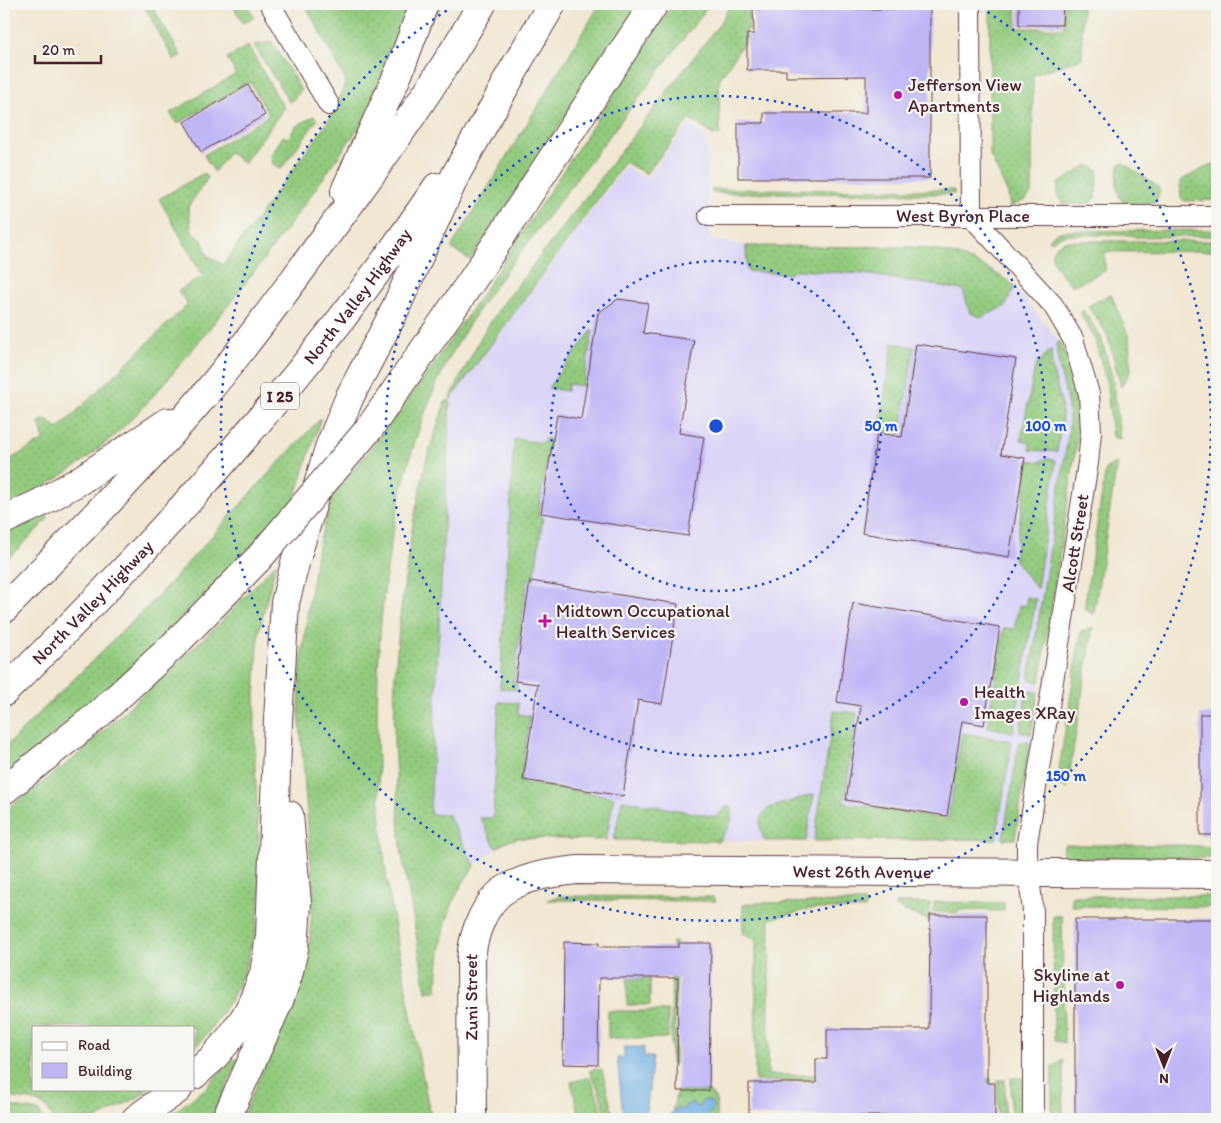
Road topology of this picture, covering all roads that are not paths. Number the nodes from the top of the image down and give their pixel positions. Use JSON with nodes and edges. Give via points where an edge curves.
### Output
{"nodes":[{"id":1,"x":270,"y":4,"type":"edge"},
{"id":2,"x":424,"y":4,"type":"edge"},
{"id":3,"x":482,"y":4,"type":"edge"},
{"id":4,"x":552,"y":4,"type":"edge"},
{"id":5,"x":654,"y":4,"type":"edge"},
{"id":6,"x":970,"y":4,"type":"edge"},
{"id":7,"x":516,"y":67,"type":"junction"},
{"id":8,"x":329,"y":106,"type":"dead end"},
{"id":9,"x":709,"y":216,"type":"dead end"},
{"id":10,"x":971,"y":216,"type":"junction"},
{"id":11,"x":1217,"y":216,"type":"edge"},
{"id":12,"x":310,"y":259,"type":"junction"},
{"id":13,"x":204,"y":396,"type":"junction"},
{"id":14,"x":4,"y":520,"type":"edge"},
{"id":15,"x":4,"y":609,"type":"edge"},
{"id":16,"x":4,"y":692,"type":"edge"},
{"id":17,"x":278,"y":720,"type":"junction"},
{"id":18,"x":4,"y":790,"type":"edge"},
{"id":19,"x":1028,"y":873,"type":"junction"},
{"id":20,"x":1217,"y":874,"type":"edge"},
{"id":21,"x":509,"y":887,"type":"joint"},
{"id":22,"x":195,"y":1074,"type":"edge"},
{"id":23,"x":177,"y":1090,"type":"edge"},
{"id":24,"x":136,"y":1119,"type":"edge"},
{"id":25,"x":226,"y":1119,"type":"edge"},
{"id":26,"x":472,"y":1119,"type":"edge"},
{"id":27,"x":1033,"y":1119,"type":"edge"}],
"edges":[{"from":1,"to":8,"type":"street"},
{"from":2,"to":12,"type":"main road","via":[[400,72],[376,126]]},
{"from":3,"to":12,"type":"main road","via":[[422,102]]},
{"from":4,"to":7,"type":"main road","name":"North Valley Highway","number":"I 25"},
{"from":5,"to":18,"type":"main road","bridge":true,"via":[[473,279],[369,429],[260,558],[176,644],[98,715]]},
{"from":6,"to":10,"type":"street"},
{"from":7,"to":16,"type":"main road","name":"North Valley Highway","number":"I 25","via":[[431,197],[330,334],[278,398],[176,516]]},
{"from":7,"to":17,"type":"main road","via":[[456,174],[391,318],[350,396],[329,448],[285,603]]},
{"from":9,"to":10,"type":"street","name":"West Byron Place"},
{"from":10,"to":11,"type":"street","name":"West Byron Place"},
{"from":10,"to":19,"type":"street","name":"Alcott Street","via":[[1064,322],[1084,374],[1091,413],[1088,463],[1027,838]]},
{"from":12,"to":13,"type":"main road"},
{"from":13,"to":14,"type":"main road","via":[[79,481]]},
{"from":13,"to":15,"type":"main road","via":[[139,470]]},
{"from":17,"to":22,"type":"main road","via":[[273,885],[264,974],[249,1010],[231,1037]]},
{"from":17,"to":25,"type":"main road","via":[[296,875],[294,949],[279,1001]]},
{"from":19,"to":20,"type":"main road","name":"West 26th Avenue"},
{"from":19,"to":21,"type":"main road","name":"West 26th Avenue","via":[[576,870],[535,876]]},
{"from":19,"to":27,"type":"street","name":"Alcott Street","via":[[1033,911]]},
{"from":21,"to":26,"type":"main road","name":"Zuni Street","via":[[487,909],[473,942]]},
{"from":23,"to":24,"type":"main road"}]}
